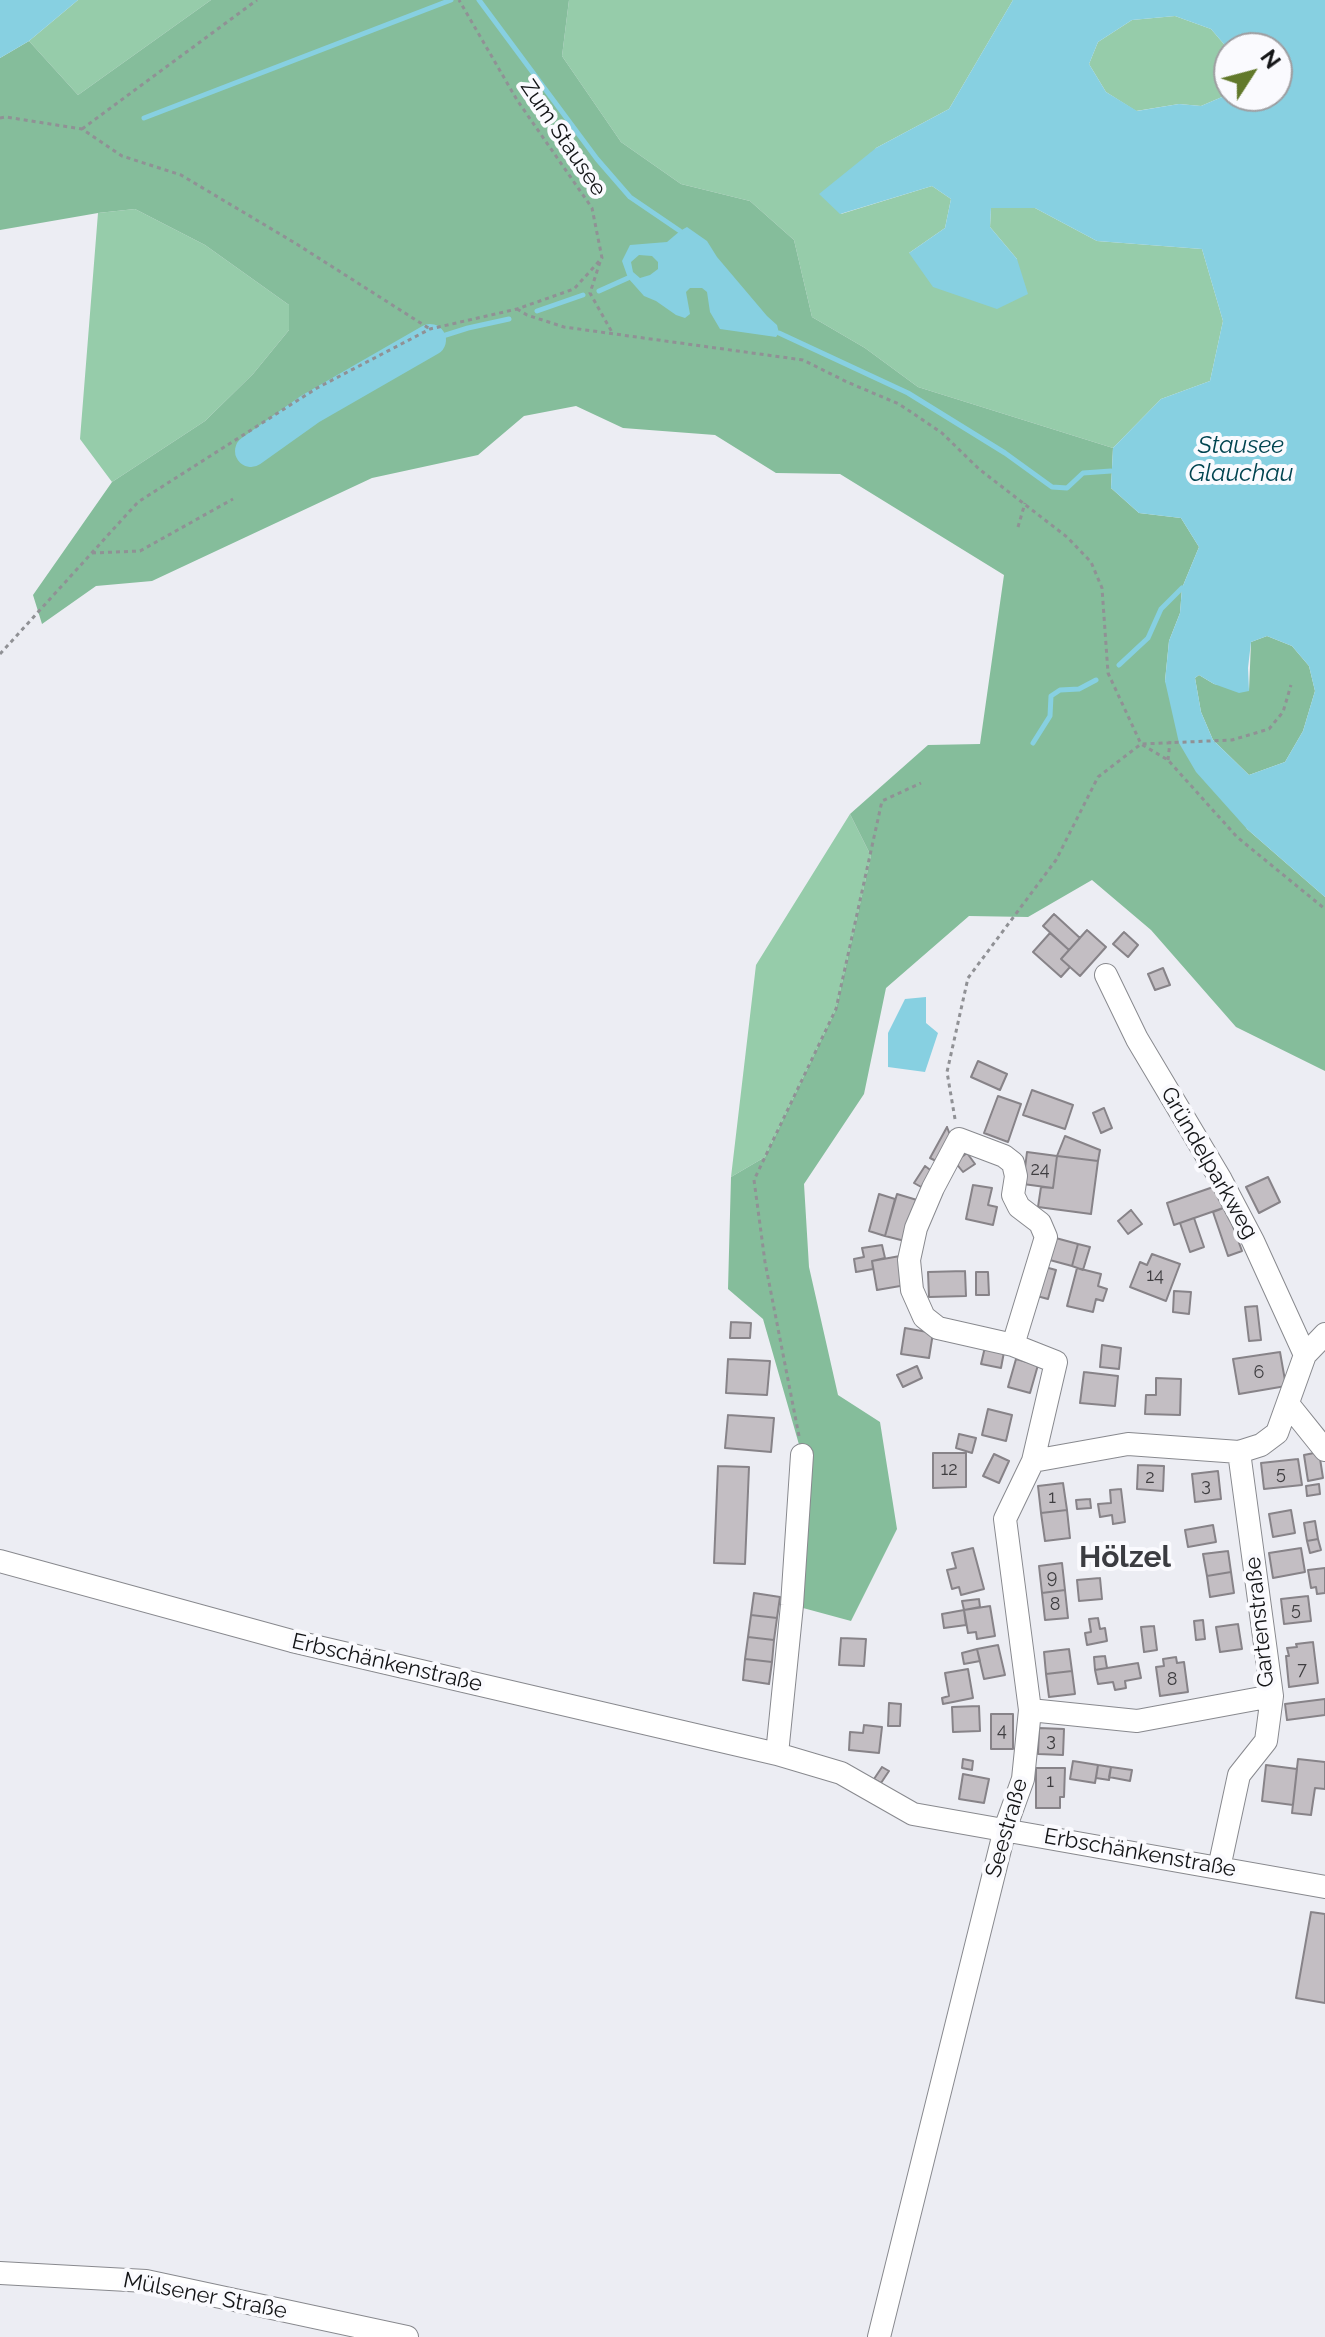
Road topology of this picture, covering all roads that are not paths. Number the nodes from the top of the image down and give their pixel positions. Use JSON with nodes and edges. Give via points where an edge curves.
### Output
{"nodes":[{"id":1,"x":1106,"y":975,"type":"dead end"},
{"id":2,"x":1325,"y":1334,"type":"edge"},
{"id":3,"x":1013,"y":1345,"type":"junction"},
{"id":4,"x":1305,"y":1355,"type":"junction"},
{"id":5,"x":1288,"y":1404,"type":"junction"},
{"id":6,"x":1325,"y":1450,"type":"edge"},
{"id":7,"x":1239,"y":1452,"type":"junction"},
{"id":8,"x":802,"y":1455,"type":"road end"},
{"id":9,"x":1033,"y":1461,"type":"junction"},
{"id":10,"x":0,"y":1561,"type":"edge"},
{"id":11,"x":1272,"y":1696,"type":"junction"},
{"id":12,"x":1030,"y":1710,"type":"junction"},
{"id":13,"x":777,"y":1754,"type":"junction"},
{"id":14,"x":1005,"y":1829,"type":"junction"},
{"id":15,"x":1219,"y":1868,"type":"junction"},
{"id":16,"x":1325,"y":1887,"type":"edge"},
{"id":17,"x":0,"y":2273,"type":"edge"},
{"id":18,"x":407,"y":2337,"type":"edge"},
{"id":19,"x":879,"y":2337,"type":"edge"}],
"edges":[{"from":1,"to":4,"type":"street","name":"Gründelparkweg","via":[[1253,1241]]},
{"from":2,"to":4,"type":"street"},
{"from":3,"to":3,"type":"street","name":"Seestraße","via":[[1046,1237],[1013,1195],[1013,1163],[959,1139],[916,1228],[909,1260],[912,1290],[924,1317],[938,1328]]},
{"from":3,"to":9,"type":"street","name":"Seestraße","via":[[1056,1362]]},
{"from":4,"to":5,"type":"street"},
{"from":5,"to":6,"type":"street"},
{"from":5,"to":7,"type":"street","via":[[1277,1433]]},
{"from":7,"to":9,"type":"street","via":[[1128,1444]]},
{"from":7,"to":11,"type":"street","name":"Gartenstraße"},
{"from":8,"to":13,"type":"street"},
{"from":9,"to":12,"type":"street","name":"Seestraße","via":[[1005,1519]]},
{"from":10,"to":13,"type":"street","name":"Erbschänkenstraße","via":[[292,1641]]},
{"from":11,"to":12,"type":"street","name":"Gartenstraße","via":[[1137,1721]]},
{"from":11,"to":15,"type":"street","via":[[1266,1741],[1239,1775]]},
{"from":12,"to":14,"type":"street","name":"Seestraße","via":[[1023,1779]]},
{"from":13,"to":14,"type":"street","name":"Erbschänkenstraße","via":[[841,1773],[913,1814]]},
{"from":14,"to":15,"type":"street","name":"Erbschänkenstraße"},
{"from":14,"to":19,"type":"street","name":"Seestraße"},
{"from":15,"to":16,"type":"street","name":"Erbschänkenstraße"},
{"from":17,"to":18,"type":"street","name":"Mülsener Straße","via":[[146,2281]]}]}
